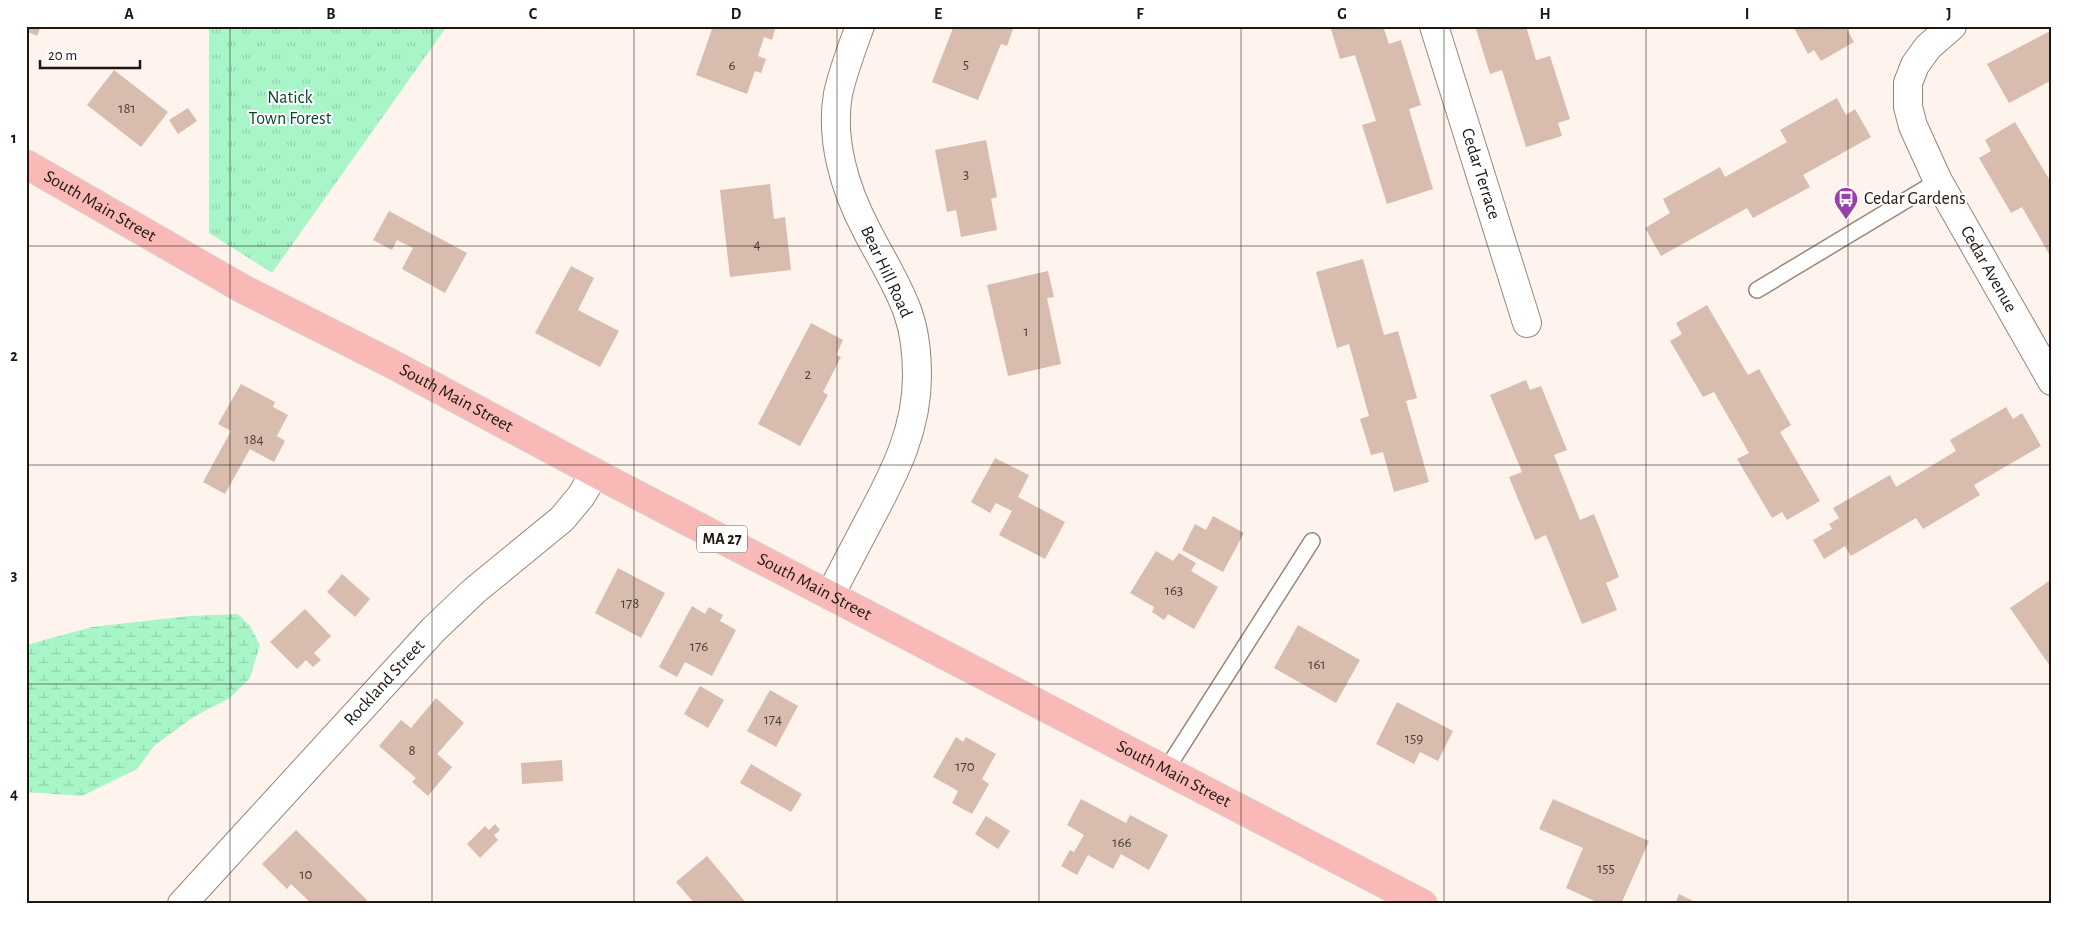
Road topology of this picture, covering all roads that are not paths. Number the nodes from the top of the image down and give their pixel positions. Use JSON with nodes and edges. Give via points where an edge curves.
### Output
{"nodes":[{"id":1,"x":860,"y":26,"type":"edge"},
{"id":2,"x":1434,"y":26,"type":"edge"},
{"id":3,"x":1952,"y":26,"type":"edge"},
{"id":4,"x":26,"y":164,"type":"edge"},
{"id":5,"x":1938,"y":181,"type":"junction"},
{"id":6,"x":1757,"y":290,"type":"dead end"},
{"id":7,"x":1527,"y":323,"type":"dead end"},
{"id":8,"x":2052,"y":381,"type":"edge"},
{"id":9,"x":595,"y":472,"type":"junction"},
{"id":10,"x":1312,"y":541,"type":"dead end"},
{"id":11,"x":830,"y":595,"type":"junction"},
{"id":12,"x":1166,"y":770,"type":"junction"},
{"id":13,"x":182,"y":904,"type":"edge"},
{"id":14,"x":1423,"y":904,"type":"edge"}],
"edges":[{"from":1,"to":11,"type":"street","name":"Bear Hill Road","via":[[838,95],[841,163],[855,206],[908,313],[915,342],[917,377],[907,442]]},
{"from":2,"to":7,"type":"street","name":"Cedar Terrace"},
{"from":3,"to":5,"type":"street","name":"Cedar Avenue","via":[[1928,47],[1908,83],[1912,126]]},
{"from":4,"to":9,"type":"main road","name":"South Main Street","number":"MA 27","via":[[243,289]]},
{"from":5,"to":6,"type":"lane"},
{"from":5,"to":8,"type":"street","name":"Cedar Avenue"},
{"from":9,"to":11,"type":"main road","name":"South Main Street","number":"MA 27"},
{"from":9,"to":13,"type":"street","name":"Rockland Street","via":[[562,519],[474,591],[434,630]]},
{"from":10,"to":12,"type":"lane"},
{"from":11,"to":12,"type":"main road","name":"South Main Street","number":"MA 27"},
{"from":12,"to":14,"type":"main road","name":"South Main Street","number":"MA 27"}]}
